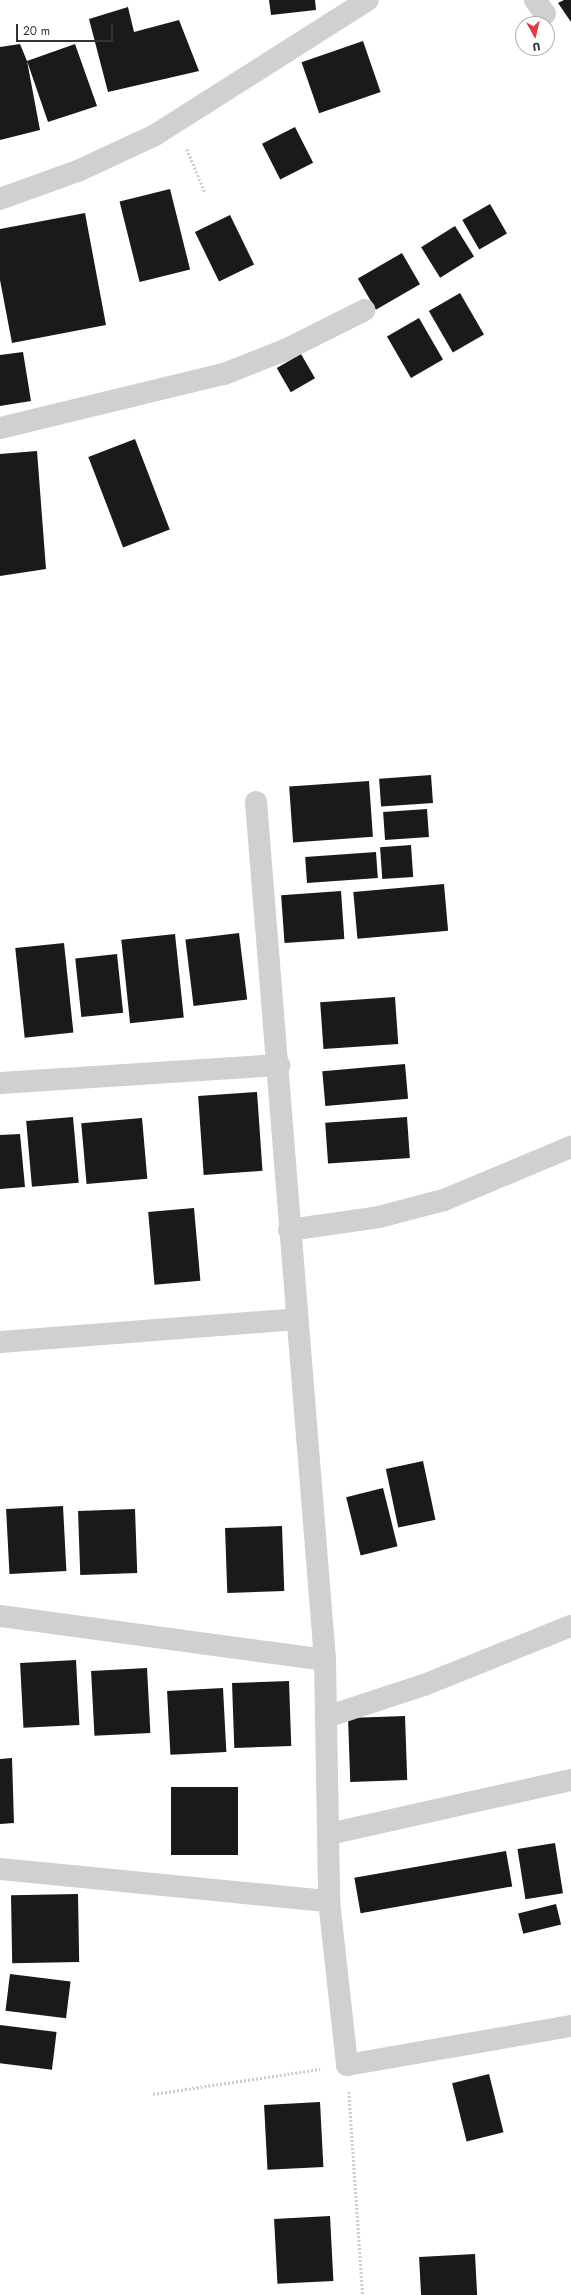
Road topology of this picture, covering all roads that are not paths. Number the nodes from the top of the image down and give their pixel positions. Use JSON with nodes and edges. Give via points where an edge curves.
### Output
{"nodes":[{"id":1,"x":368,"y":0,"type":"edge"},
{"id":2,"x":0,"y":199,"type":"edge"},
{"id":3,"x":365,"y":310,"type":"dead end"},
{"id":4,"x":0,"y":428,"type":"edge"},
{"id":5,"x":256,"y":802,"type":"dead end"},
{"id":6,"x":279,"y":1066,"type":"junction"},
{"id":7,"x":0,"y":1083,"type":"edge"},
{"id":8,"x":571,"y":1147,"type":"edge"},
{"id":9,"x":289,"y":1230,"type":"junction"},
{"id":10,"x":297,"y":1319,"type":"junction"},
{"id":11,"x":0,"y":1342,"type":"edge"},
{"id":12,"x":0,"y":1616,"type":"edge"},
{"id":13,"x":571,"y":1626,"type":"edge"},
{"id":14,"x":325,"y":1660,"type":"junction"},
{"id":15,"x":326,"y":1717,"type":"junction"},
{"id":16,"x":571,"y":1780,"type":"edge"},
{"id":17,"x":329,"y":1834,"type":"junction"},
{"id":18,"x":0,"y":1868,"type":"edge"},
{"id":19,"x":329,"y":1901,"type":"junction"},
{"id":20,"x":571,"y":2026,"type":"edge"}],
"edges":[{"from":1,"to":2,"type":"street","via":[[176,122],[119,154]]},
{"from":3,"to":4,"type":"street","via":[[286,350],[224,374]]},
{"from":5,"to":6,"type":"street"},
{"from":6,"to":7,"type":"street"},
{"from":6,"to":9,"type":"street"},
{"from":8,"to":9,"type":"street","via":[[444,1200],[379,1217]]},
{"from":9,"to":10,"type":"street"},
{"from":10,"to":11,"type":"street"},
{"from":10,"to":14,"type":"street"},
{"from":12,"to":14,"type":"street"},
{"from":13,"to":15,"type":"street","via":[[431,1683]]},
{"from":14,"to":15,"type":"street"},
{"from":15,"to":17,"type":"street"},
{"from":16,"to":17,"type":"street"},
{"from":17,"to":19,"type":"street"},
{"from":18,"to":19,"type":"street"},
{"from":19,"to":20,"type":"street","via":[[347,2065]]}]}
